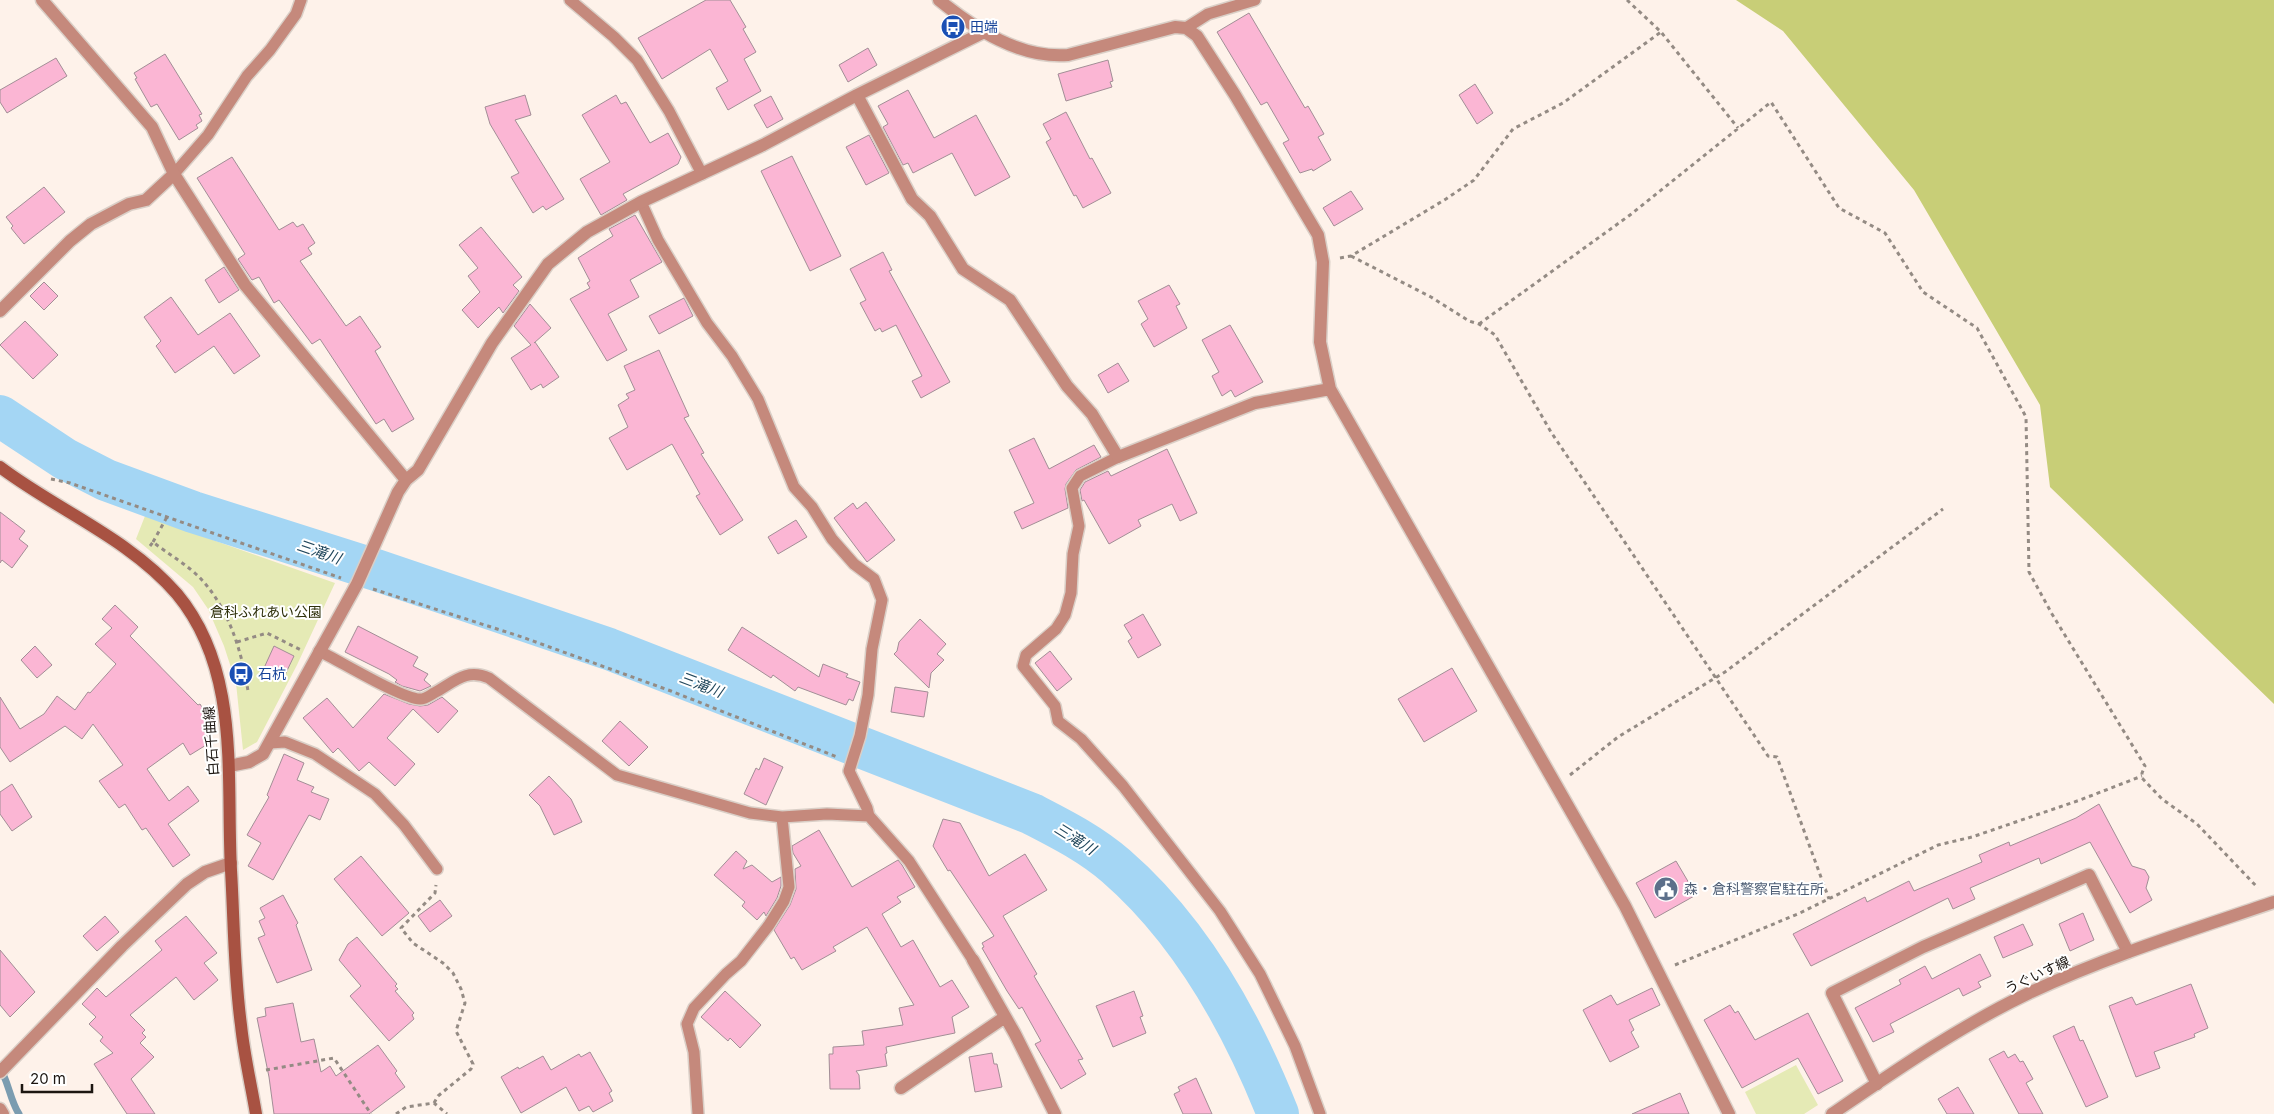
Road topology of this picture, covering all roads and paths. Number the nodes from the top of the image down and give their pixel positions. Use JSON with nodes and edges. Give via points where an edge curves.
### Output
{"nodes":[{"id":1,"x":42,"y":0,"type":"edge"},
{"id":2,"x":301,"y":0,"type":"edge"},
{"id":3,"x":570,"y":0,"type":"edge"},
{"id":4,"x":939,"y":0,"type":"edge"},
{"id":5,"x":1255,"y":0,"type":"edge"},
{"id":6,"x":1627,"y":0,"type":"edge"},
{"id":7,"x":1186,"y":28,"type":"junction"},
{"id":8,"x":984,"y":32,"type":"junction"},
{"id":9,"x":1661,"y":32,"type":"junction"},
{"id":10,"x":857,"y":95,"type":"junction"},
{"id":11,"x":1738,"y":128,"type":"junction"},
{"id":12,"x":174,"y":174,"type":"junction"},
{"id":13,"x":702,"y":174,"type":"junction"},
{"id":14,"x":641,"y":202,"type":"junction"},
{"id":15,"x":0,"y":310,"type":"edge"},
{"id":16,"x":1479,"y":324,"type":"junction"},
{"id":17,"x":1330,"y":389,"type":"junction"},
{"id":18,"x":1118,"y":457,"type":"junction"},
{"id":19,"x":0,"y":467,"type":"edge"},
{"id":20,"x":406,"y":480,"type":"junction"},
{"id":21,"x":70,"y":482,"type":"dead end"},
{"id":22,"x":1943,"y":509,"type":"dead end"},
{"id":23,"x":168,"y":517,"type":"junction"},
{"id":24,"x":153,"y":542,"type":"dead end"},
{"id":25,"x":358,"y":582,"type":"junction"},
{"id":26,"x":236,"y":642,"type":"dead end"},
{"id":27,"x":317,"y":654,"type":"junction"},
{"id":28,"x":1715,"y":678,"type":"junction"},
{"id":29,"x":270,"y":743,"type":"junction"},
{"id":30,"x":852,"y":760,"type":"junction"},
{"id":31,"x":229,"y":766,"type":"junction"},
{"id":32,"x":2142,"y":776,"type":"junction"},
{"id":33,"x":1556,"y":786,"type":"junction"},
{"id":34,"x":782,"y":816,"type":"junction"},
{"id":35,"x":869,"y":816,"type":"junction"},
{"id":36,"x":231,"y":863,"type":"junction"},
{"id":37,"x":437,"y":869,"type":"joint"},
{"id":38,"x":2260,"y":890,"type":"dead end"},
{"id":39,"x":1829,"y":899,"type":"junction"},
{"id":40,"x":2274,"y":902,"type":"edge"},
{"id":41,"x":2128,"y":952,"type":"junction"},
{"id":42,"x":973,"y":960,"type":"joint"},
{"id":43,"x":1658,"y":972,"type":"junction"},
{"id":44,"x":1005,"y":1017,"type":"junction"},
{"id":45,"x":3,"y":1069,"type":"edge"},
{"id":46,"x":249,"y":1074,"type":"junction"},
{"id":47,"x":1876,"y":1084,"type":"junction"},
{"id":48,"x":901,"y":1088,"type":"dead end"},
{"id":49,"x":434,"y":1103,"type":"junction"},
{"id":50,"x":0,"y":1109,"type":"edge"},
{"id":51,"x":3,"y":1114,"type":"edge"},
{"id":52,"x":256,"y":1114,"type":"edge"},
{"id":53,"x":372,"y":1114,"type":"edge"},
{"id":54,"x":396,"y":1114,"type":"edge"},
{"id":55,"x":447,"y":1114,"type":"edge"},
{"id":56,"x":698,"y":1114,"type":"edge"},
{"id":57,"x":1055,"y":1114,"type":"edge"},
{"id":58,"x":1320,"y":1114,"type":"edge"},
{"id":59,"x":1729,"y":1114,"type":"edge"},
{"id":60,"x":1832,"y":1114,"type":"edge"}],
"edges":[{"from":1,"to":12,"type":"street","via":[[152,127]]},
{"from":2,"to":12,"type":"lane","via":[[296,14],[247,76],[208,135]]},
{"from":3,"to":13,"type":"lane","via":[[637,60],[670,112]]},
{"from":4,"to":8,"type":"street"},
{"from":5,"to":7,"type":"lane","via":[[1208,14]]},
{"from":6,"to":9,"type":"path"},
{"from":7,"to":8,"type":"street","via":[[1175,27],[1053,56],[1030,53]]},
{"from":7,"to":17,"type":"street","via":[[1196,36],[1235,95],[1318,235],[1322,262],[1320,342]]},
{"from":8,"to":10,"type":"street"},
{"from":9,"to":11,"type":"path"},
{"from":9,"to":16,"type":"path","via":[[1564,103],[1514,129],[1474,180],[1352,256],[1431,296],[1469,322]]},
{"from":10,"to":13,"type":"street"},
{"from":10,"to":18,"type":"street","via":[[912,199],[930,216],[963,269],[1010,300],[1067,386],[1092,414]]},
{"from":11,"to":16,"type":"path","via":[[1630,215]]},
{"from":11,"to":32,"type":"path","via":[[1771,102],[1840,208],[1885,233],[1923,292],[1977,328],[2026,417],[2029,572],[2145,766]]},
{"from":12,"to":15,"type":"street","via":[[146,200],[129,204],[91,224]]},
{"from":12,"to":20,"type":"street","via":[[245,285]]},
{"from":13,"to":14,"type":"street"},
{"from":14,"to":20,"type":"street","via":[[587,232],[548,264],[492,343],[418,470]]},
{"from":14,"to":30,"type":"lane","via":[[658,240],[707,323],[758,399],[794,487],[812,507],[832,539],[854,564],[874,579],[882,600],[872,649],[868,695]]},
{"from":16,"to":28,"type":"path","via":[[1495,335],[1551,432]]},
{"from":17,"to":18,"type":"street","via":[[1255,403]]},
{"from":17,"to":33,"type":"street"},
{"from":18,"to":58,"type":"lane","via":[[1080,476],[1072,488],[1079,526],[1069,601],[1056,629],[1026,656],[1023,666],[1055,706],[1058,721],[1081,740],[1123,786],[1220,911],[1264,983],[1295,1046]]},
{"from":19,"to":31,"type":"main road","name":"白石千曲線","via":[[141,560],[192,613],[208,645],[223,693]]},
{"from":20,"to":25,"type":"street"},
{"from":21,"to":23,"type":"path"},
{"from":22,"to":28,"type":"path"},
{"from":23,"to":24,"type":"path"},
{"from":23,"to":25,"type":"path"},
{"from":25,"to":27,"type":"street"},
{"from":25,"to":30,"type":"path","via":[[578,657]]},
{"from":26,"to":27,"type":"path","via":[[267,633]]},
{"from":27,"to":29,"type":"street"},
{"from":27,"to":34,"type":"lane","via":[[419,699],[465,675],[478,673],[617,775],[750,813]]},
{"from":28,"to":33,"type":"path","via":[[1618,737]]},
{"from":28,"to":39,"type":"path","via":[[1768,756],[1777,757]]},
{"from":29,"to":31,"type":"street","via":[[263,754],[249,762]]},
{"from":29,"to":37,"type":"lane","via":[[285,742],[315,754],[375,794],[409,831]]},
{"from":30,"to":35,"type":"lane","via":[[849,771]]},
{"from":31,"to":36,"type":"main road","name":"白石千曲線"},
{"from":32,"to":38,"type":"path","via":[[2162,799],[2198,824]]},
{"from":32,"to":39,"type":"path","via":[[1981,834],[1938,845]]},
{"from":33,"to":43,"type":"street","via":[[1625,906]]},
{"from":34,"to":35,"type":"lane"},
{"from":34,"to":56,"type":"lane","via":[[789,887],[784,901],[741,961],[694,1008],[687,1024],[694,1052]]},
{"from":35,"to":42,"type":"lane","via":[[908,861]]},
{"from":36,"to":45,"type":"street","via":[[205,872],[187,884]]},
{"from":36,"to":46,"type":"main road","name":"白石千曲線","via":[[240,1023]]},
{"from":37,"to":49,"type":"path","via":[[435,893],[402,928],[413,943],[443,963],[457,981],[465,1003],[456,1031],[473,1064]]},
{"from":39,"to":43,"type":"path"},
{"from":40,"to":41,"type":"street","name":"うぐいす線"},
{"from":41,"to":47,"type":"street","name":"うぐいす線","via":[[2028,993],[1959,1031]]},
{"from":41,"to":47,"type":"street","via":[[2089,875],[1923,947],[1832,993]]},
{"from":42,"to":44,"type":"street"},
{"from":43,"to":59,"type":"street"},
{"from":44,"to":48,"type":"street"},
{"from":44,"to":57,"type":"street"},
{"from":46,"to":52,"type":"main road","name":"白石千曲線"},
{"from":46,"to":53,"type":"path","via":[[334,1058]]},
{"from":47,"to":60,"type":"street","name":"うぐいす線"},
{"from":49,"to":54,"type":"path","via":[[406,1107]]},
{"from":49,"to":55,"type":"path"},
{"from":50,"to":51,"type":"street"}]}
